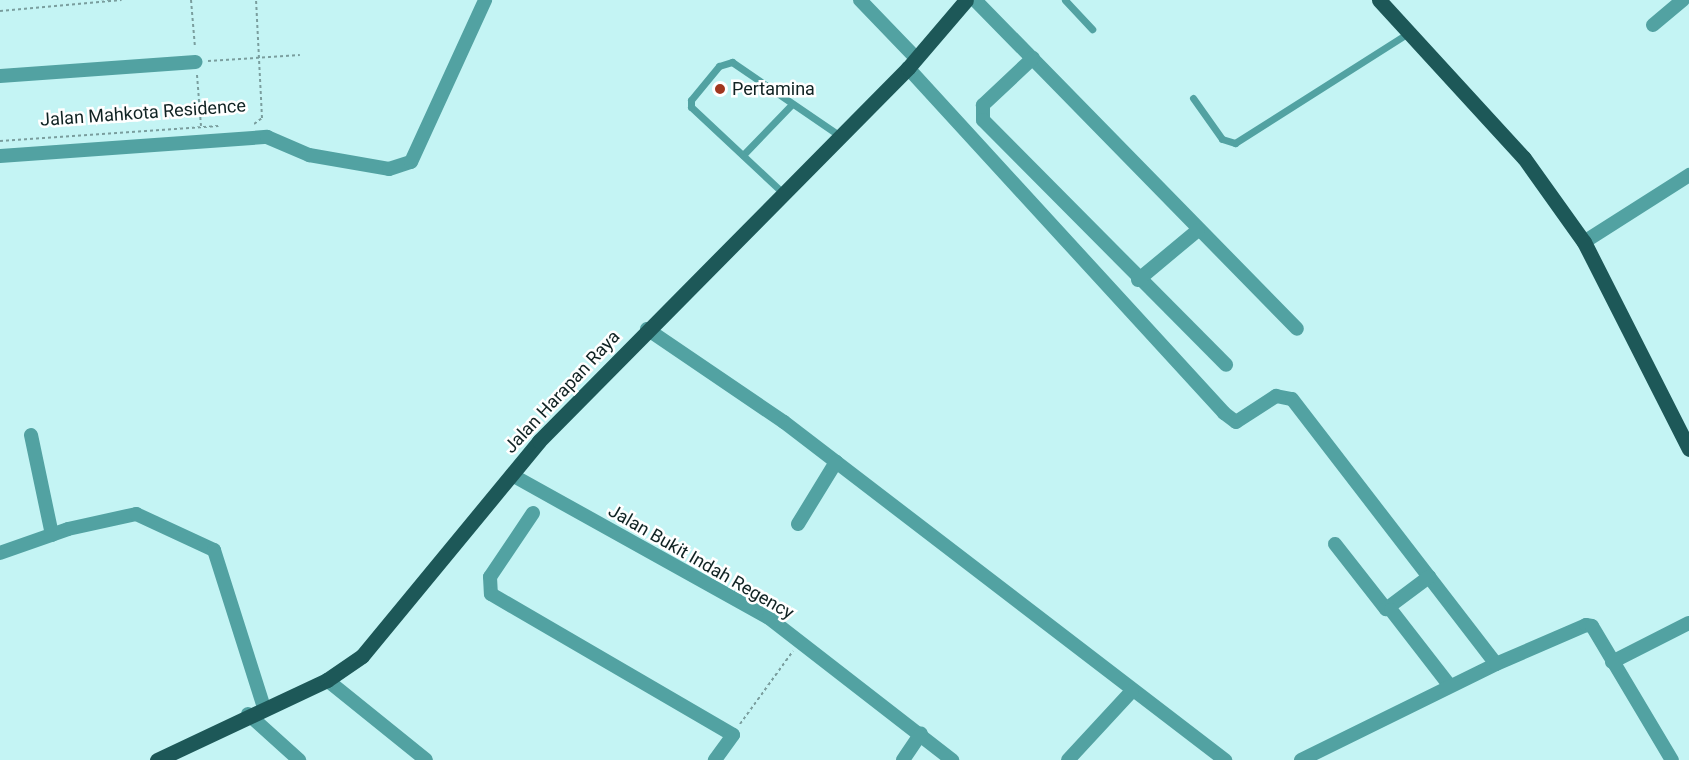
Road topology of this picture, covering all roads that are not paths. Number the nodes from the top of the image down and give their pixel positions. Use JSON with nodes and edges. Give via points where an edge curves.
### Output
{"nodes":[{"id":1,"x":485,"y":0,"type":"edge"},
{"id":2,"x":860,"y":0,"type":"edge"},
{"id":3,"x":966,"y":0,"type":"edge"},
{"id":4,"x":975,"y":0,"type":"edge"},
{"id":5,"x":1065,"y":0,"type":"edge"},
{"id":6,"x":1379,"y":0,"type":"edge"},
{"id":7,"x":1683,"y":0,"type":"edge"},
{"id":8,"x":1653,"y":25,"type":"dead end"},
{"id":9,"x":1092,"y":29,"type":"dead end"},
{"id":10,"x":1408,"y":33,"type":"junction"},
{"id":11,"x":1033,"y":58,"type":"junction"},
{"id":12,"x":196,"y":62,"type":"road end"},
{"id":13,"x":912,"y":63,"type":"junction"},
{"id":14,"x":0,"y":75,"type":"edge"},
{"id":15,"x":1193,"y":98,"type":"dead end"},
{"id":16,"x":792,"y":104,"type":"junction"},
{"id":17,"x":840,"y":136,"type":"junction"},
{"id":18,"x":743,"y":155,"type":"junction"},
{"id":19,"x":0,"y":156,"type":"edge"},
{"id":20,"x":1689,"y":175,"type":"edge"},
{"id":21,"x":783,"y":193,"type":"junction"},
{"id":22,"x":1198,"y":230,"type":"junction"},
{"id":23,"x":1584,"y":242,"type":"junction"},
{"id":24,"x":1138,"y":280,"type":"junction"},
{"id":25,"x":647,"y":329,"type":"junction"},
{"id":26,"x":1297,"y":329,"type":"dead end"},
{"id":27,"x":1226,"y":365,"type":"dead end"},
{"id":28,"x":32,"y":435,"type":"dead end"},
{"id":29,"x":1689,"y":449,"type":"edge"},
{"id":30,"x":836,"y":462,"type":"junction"},
{"id":31,"x":513,"y":476,"type":"junction"},
{"id":32,"x":534,"y":513,"type":"dead end"},
{"id":33,"x":798,"y":524,"type":"dead end"},
{"id":34,"x":52,"y":535,"type":"junction"},
{"id":35,"x":1335,"y":544,"type":"dead end"},
{"id":36,"x":0,"y":553,"type":"edge"},
{"id":37,"x":1430,"y":577,"type":"junction"},
{"id":38,"x":1391,"y":610,"type":"junction"},
{"id":39,"x":1689,"y":623,"type":"edge"},
{"id":40,"x":1612,"y":662,"type":"junction"},
{"id":41,"x":1496,"y":664,"type":"junction"},
{"id":42,"x":327,"y":680,"type":"junction"},
{"id":43,"x":1450,"y":686,"type":"junction"},
{"id":44,"x":1132,"y":691,"type":"junction"},
{"id":45,"x":264,"y":708,"type":"junction"},
{"id":46,"x":248,"y":714,"type":"junction"},
{"id":47,"x":921,"y":733,"type":"junction"},
{"id":48,"x":163,"y":758,"type":"edge"},
{"id":49,"x":299,"y":760,"type":"edge"},
{"id":50,"x":426,"y":760,"type":"edge"},
{"id":51,"x":715,"y":760,"type":"edge"},
{"id":52,"x":903,"y":760,"type":"edge"},
{"id":53,"x":952,"y":760,"type":"edge"},
{"id":54,"x":1068,"y":760,"type":"edge"},
{"id":55,"x":1225,"y":760,"type":"edge"},
{"id":56,"x":1301,"y":760,"type":"edge"},
{"id":57,"x":1672,"y":760,"type":"edge"}],
"edges":[{"from":1,"to":19,"type":"street","via":[[411,162],[389,169],[309,155],[267,137]]},
{"from":2,"to":13,"type":"street"},
{"from":3,"to":13,"type":"main road","name":"Jalan Harapan Raya"},
{"from":4,"to":11,"type":"street"},
{"from":5,"to":9,"type":"lane"},
{"from":6,"to":10,"type":"main road"},
{"from":7,"to":8,"type":"street"},
{"from":10,"to":15,"type":"lane","via":[[1235,143],[1222,139]]},
{"from":10,"to":23,"type":"main road","via":[[1524,158]]},
{"from":11,"to":22,"type":"street"},
{"from":11,"to":24,"type":"street","via":[[983,105],[983,120]]},
{"from":12,"to":14,"type":"street"},
{"from":13,"to":17,"type":"main road","name":"Jalan Harapan Raya"},
{"from":13,"to":37,"type":"street","via":[[1224,413],[1236,422],[1242,421],[1264,402],[1281,395],[1292,399]]},
{"from":16,"to":17,"type":"lane"},
{"from":16,"to":18,"type":"lane"},
{"from":16,"to":18,"type":"lane","via":[[732,62],[719,66],[690,103]]},
{"from":17,"to":21,"type":"main road","name":"Jalan Harapan Raya"},
{"from":18,"to":21,"type":"lane"},
{"from":20,"to":23,"type":"street"},
{"from":21,"to":25,"type":"main road","name":"Jalan Harapan Raya"},
{"from":22,"to":24,"type":"street"},
{"from":22,"to":26,"type":"street"},
{"from":23,"to":29,"type":"main road"},
{"from":24,"to":27,"type":"street"},
{"from":25,"to":30,"type":"street"},
{"from":25,"to":31,"type":"main road","name":"Jalan Harapan Raya","via":[[539,441]]},
{"from":28,"to":34,"type":"street"},
{"from":30,"to":33,"type":"street"},
{"from":30,"to":44,"type":"street"},
{"from":31,"to":42,"type":"main road","name":"Jalan Harapan Raya","via":[[382,637]]},
{"from":31,"to":47,"type":"street","name":"Jalan Bukit Indah Regency","via":[[769,618]]},
{"from":32,"to":51,"type":"street","via":[[490,577],[491,594],[733,735]]},
{"from":34,"to":36,"type":"street"},
{"from":34,"to":45,"type":"street","via":[[136,514],[214,550]]},
{"from":35,"to":38,"type":"street","via":[[1380,604]]},
{"from":37,"to":38,"type":"street"},
{"from":37,"to":41,"type":"street"},
{"from":38,"to":43,"type":"street"},
{"from":39,"to":40,"type":"street"},
{"from":40,"to":41,"type":"street","via":[[1592,626],[1586,625]]},
{"from":40,"to":57,"type":"street"},
{"from":41,"to":43,"type":"street"},
{"from":42,"to":45,"type":"main road","name":"Jalan Harapan Raya"},
{"from":42,"to":50,"type":"street"},
{"from":43,"to":56,"type":"street"},
{"from":44,"to":54,"type":"street"},
{"from":44,"to":55,"type":"street"},
{"from":45,"to":46,"type":"main road","name":"Jalan Harapan Raya"},
{"from":46,"to":48,"type":"main road","name":"Jalan Harapan Raya"},
{"from":46,"to":49,"type":"street"},
{"from":47,"to":52,"type":"street"},
{"from":47,"to":53,"type":"street","name":"Jalan Bukit Indah Regency"}]}
